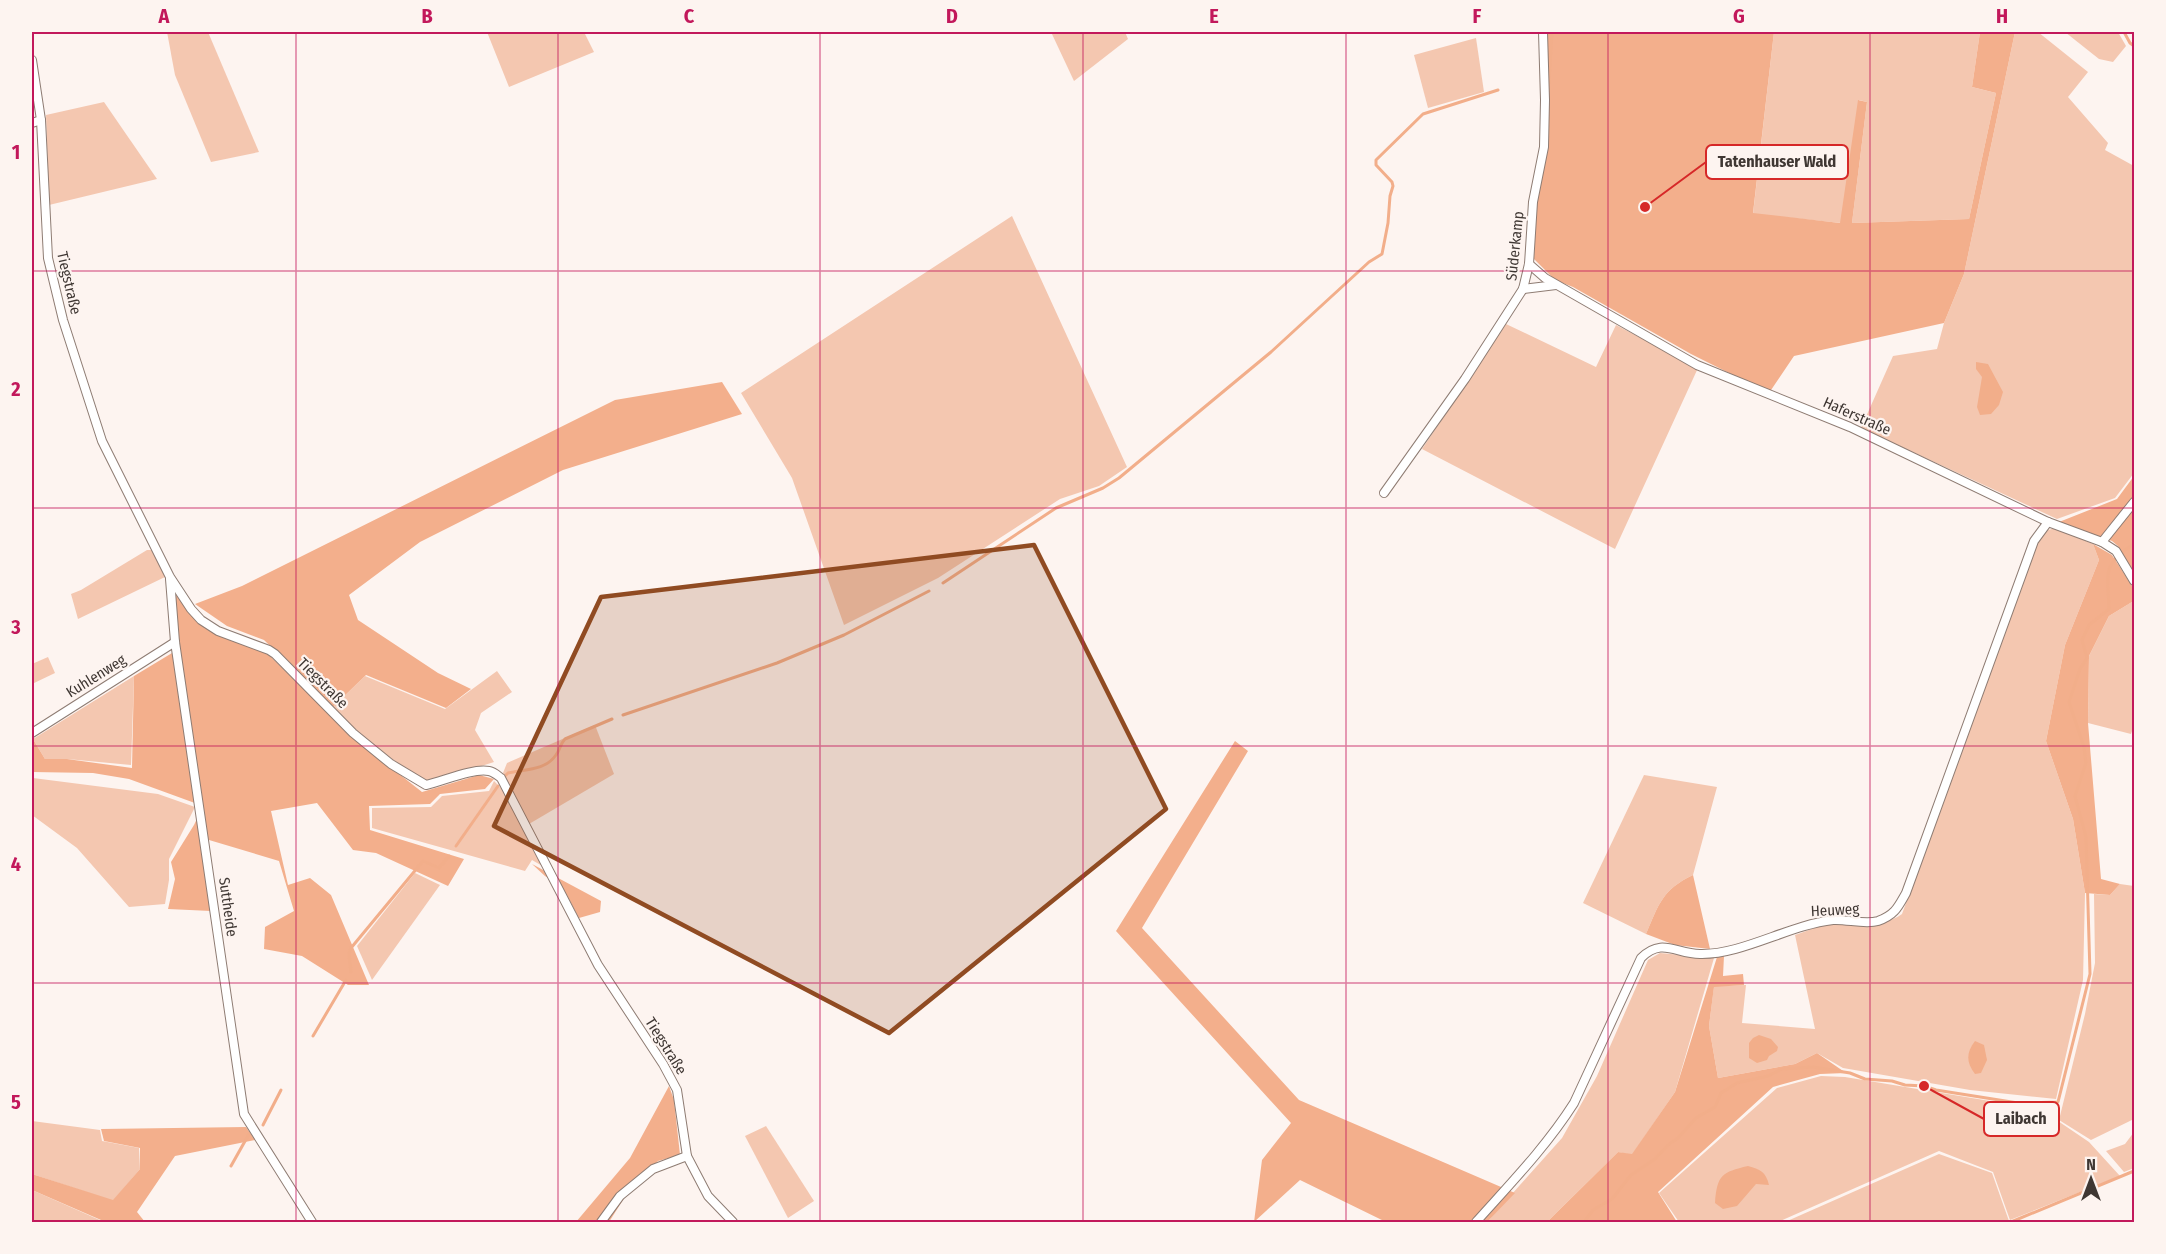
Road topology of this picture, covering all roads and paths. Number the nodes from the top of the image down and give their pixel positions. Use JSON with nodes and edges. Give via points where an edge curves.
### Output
{"nodes":[{"id":1,"x":1543,"y":32,"type":"edge"},
{"id":2,"x":32,"y":60,"type":"edge"},
{"id":3,"x":41,"y":120,"type":"junction"},
{"id":4,"x":32,"y":123,"type":"edge"},
{"id":5,"x":1529,"y":264,"type":"junction"},
{"id":6,"x":1557,"y":285,"type":"junction"},
{"id":7,"x":1523,"y":289,"type":"junction"},
{"id":8,"x":1384,"y":493,"type":"dead end"},
{"id":9,"x":2134,"y":502,"type":"edge"},
{"id":10,"x":2048,"y":522,"type":"junction"},
{"id":11,"x":2102,"y":543,"type":"junction"},
{"id":12,"x":170,"y":578,"type":"junction"},
{"id":13,"x":2134,"y":581,"type":"edge"},
{"id":14,"x":175,"y":642,"type":"junction"},
{"id":15,"x":32,"y":733,"type":"edge"},
{"id":16,"x":687,"y":1156,"type":"junction"},
{"id":17,"x":312,"y":1222,"type":"edge"},
{"id":18,"x":601,"y":1222,"type":"edge"},
{"id":19,"x":733,"y":1222,"type":"edge"},
{"id":20,"x":1476,"y":1222,"type":"edge"}],
"edges":[{"from":1,"to":5,"type":"street","name":"Süderkamp","via":[[1544,147],[1533,202]]},
{"from":2,"to":3,"type":"street","name":"Tiegstraße"},
{"from":3,"to":4,"type":"street"},
{"from":3,"to":12,"type":"street","name":"Tiegstraße","via":[[48,258],[61,313],[102,441]]},
{"from":5,"to":6,"type":"street","name":"Haferstraße"},
{"from":5,"to":7,"type":"street","name":"Süderkamp"},
{"from":6,"to":7,"type":"street"},
{"from":6,"to":10,"type":"street","name":"Haferstraße","via":[[1696,365],[1850,427]]},
{"from":7,"to":8,"type":"street","name":"Süderkamp"},
{"from":9,"to":11,"type":"street"},
{"from":10,"to":11,"type":"street","name":"Haferstraße"},
{"from":10,"to":20,"type":"street","name":"Heuweg","via":[[2034,541],[1906,893],[1895,912],[1876,922],[1835,920],[1807,924],[1726,951],[1700,954],[1650,949],[1641,958],[1574,1103],[1542,1148]]},
{"from":11,"to":13,"type":"street","name":"Haferstraße","via":[[2118,554]]},
{"from":12,"to":14,"type":"street","name":"Suttheide"},
{"from":12,"to":16,"type":"street","name":"Tiegstraße","via":[[201,620],[275,654],[353,733],[391,764],[426,784],[479,771],[492,771],[501,778],[598,965],[677,1090]]},
{"from":14,"to":15,"type":"street","name":"Kuhlenweg"},
{"from":14,"to":17,"type":"street","name":"Suttheide","via":[[244,1114]]},
{"from":16,"to":18,"type":"street","via":[[653,1169],[620,1196]]},
{"from":16,"to":19,"type":"street","name":"Tiegstraße","via":[[708,1196]]}]}
